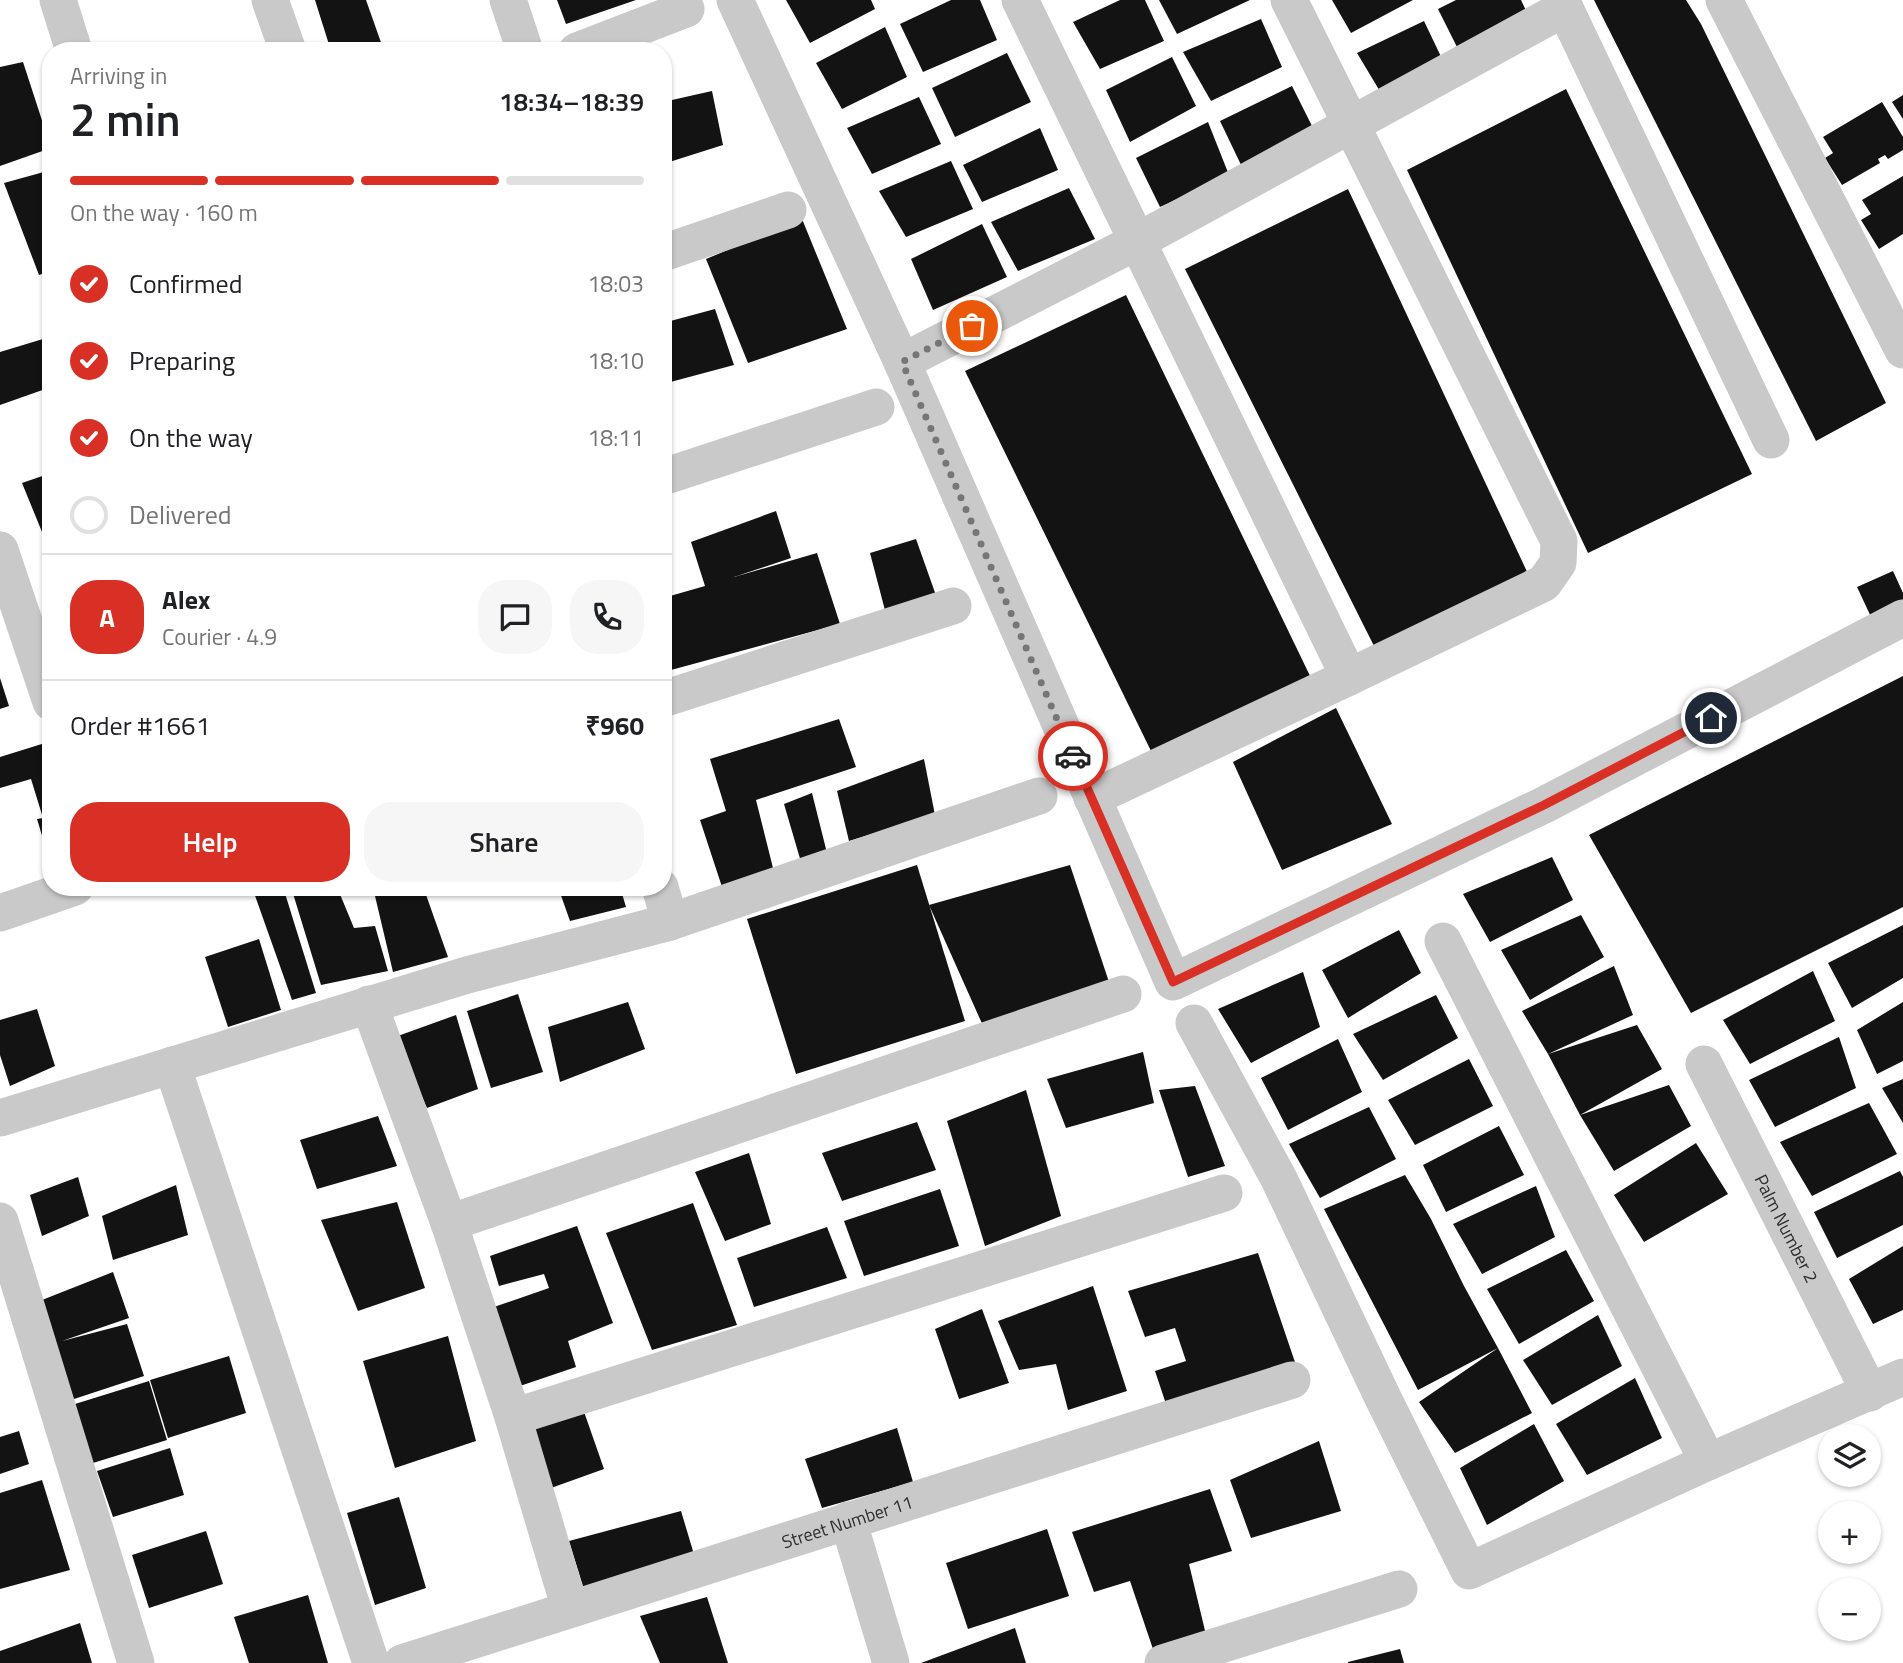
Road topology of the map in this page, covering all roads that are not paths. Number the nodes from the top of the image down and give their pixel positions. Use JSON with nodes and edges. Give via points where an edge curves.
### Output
{"nodes":[{"id":1,"x":58,"y":0,"type":"edge"},
{"id":2,"x":270,"y":0,"type":"edge"},
{"id":3,"x":508,"y":0,"type":"edge"},
{"id":4,"x":735,"y":0,"type":"edge"},
{"id":5,"x":1020,"y":0,"type":"edge"},
{"id":6,"x":1289,"y":0,"type":"edge"},
{"id":7,"x":1724,"y":0,"type":"edge"},
{"id":8,"x":1563,"y":4,"type":"edge"},
{"id":9,"x":686,"y":9,"type":"dead end"},
{"id":10,"x":71,"y":42,"type":"edge"},
{"id":11,"x":285,"y":42,"type":"edge"},
{"id":12,"x":522,"y":42,"type":"edge"},
{"id":13,"x":600,"y":42,"type":"edge"},
{"id":14,"x":1351,"y":125,"type":"junction"},
{"id":15,"x":788,"y":210,"type":"dead end"},
{"id":16,"x":1136,"y":242,"type":"junction"},
{"id":17,"x":672,"y":250,"type":"edge"},
{"id":18,"x":1889,"y":290,"type":"edge"},
{"id":19,"x":1903,"y":350,"type":"edge"},
{"id":20,"x":902,"y":362,"type":"junction"},
{"id":21,"x":876,"y":407,"type":"dead end"},
{"id":22,"x":1771,"y":440,"type":"dead end"},
{"id":23,"x":672,"y":474,"type":"edge"},
{"id":24,"x":0,"y":550,"type":"edge"},
{"id":25,"x":953,"y":606,"type":"dead end"},
{"id":26,"x":1903,"y":618,"type":"edge"},
{"id":27,"x":42,"y":675,"type":"edge"},
{"id":28,"x":1349,"y":677,"type":"junction"},
{"id":29,"x":672,"y":696,"type":"edge"},
{"id":30,"x":1039,"y":796,"type":"dead end"},
{"id":31,"x":1092,"y":798,"type":"junction"},
{"id":32,"x":49,"y":896,"type":"edge"},
{"id":33,"x":663,"y":896,"type":"edge"},
{"id":34,"x":0,"y":913,"type":"edge"},
{"id":35,"x":670,"y":922,"type":"junction"},
{"id":36,"x":1443,"y":941,"type":"dead end"},
{"id":37,"x":1123,"y":994,"type":"dead end"},
{"id":38,"x":369,"y":1004,"type":"junction"},
{"id":39,"x":1194,"y":1023,"type":"dead end"},
{"id":40,"x":1704,"y":1064,"type":"dead end"},
{"id":41,"x":172,"y":1065,"type":"junction"},
{"id":42,"x":0,"y":1118,"type":"edge"},
{"id":43,"x":1224,"y":1193,"type":"dead end"},
{"id":44,"x":0,"y":1221,"type":"edge"},
{"id":45,"x":449,"y":1223,"type":"junction"},
{"id":46,"x":1903,"y":1377,"type":"edge"},
{"id":47,"x":1292,"y":1380,"type":"dead end"},
{"id":48,"x":1870,"y":1393,"type":"junction"},
{"id":49,"x":513,"y":1417,"type":"junction"},
{"id":50,"x":1708,"y":1462,"type":"junction"},
{"id":51,"x":848,"y":1520,"type":"junction"},
{"id":52,"x":1399,"y":1589,"type":"dead end"},
{"id":53,"x":570,"y":1609,"type":"junction"},
{"id":54,"x":136,"y":1663,"type":"edge"},
{"id":55,"x":371,"y":1663,"type":"edge"},
{"id":56,"x":402,"y":1663,"type":"edge"},
{"id":57,"x":891,"y":1663,"type":"edge"},
{"id":58,"x":1163,"y":1663,"type":"edge"}],
"edges":[{"from":1,"to":10,"type":"street"},
{"from":2,"to":11,"type":"street"},
{"from":3,"to":12,"type":"street"},
{"from":4,"to":20,"type":"street"},
{"from":5,"to":16,"type":"street"},
{"from":6,"to":14,"type":"street"},
{"from":7,"to":18,"type":"street"},
{"from":8,"to":14,"type":"street"},
{"from":8,"to":22,"type":"street"},
{"from":9,"to":13,"type":"street"},
{"from":14,"to":16,"type":"street"},
{"from":14,"to":28,"type":"street","via":[[1559,541],[1558,563],[1544,583]]},
{"from":15,"to":17,"type":"street"},
{"from":16,"to":20,"type":"street"},
{"from":16,"to":28,"type":"street"},
{"from":18,"to":19,"type":"street"},
{"from":20,"to":31,"type":"street"},
{"from":21,"to":23,"type":"street"},
{"from":24,"to":27,"type":"street"},
{"from":25,"to":29,"type":"street"},
{"from":26,"to":31,"type":"street","via":[[1544,805],[1173,982]]},
{"from":28,"to":31,"type":"street"},
{"from":30,"to":35,"type":"street"},
{"from":32,"to":34,"type":"street"},
{"from":33,"to":35,"type":"street"},
{"from":35,"to":38,"type":"street"},
{"from":36,"to":50,"type":"street"},
{"from":37,"to":45,"type":"street"},
{"from":38,"to":41,"type":"street"},
{"from":38,"to":45,"type":"street"},
{"from":39,"to":50,"type":"street","via":[[1279,1179],[1469,1571]]},
{"from":40,"to":48,"type":"street","name":"Palm Number 2"},
{"from":41,"to":42,"type":"street"},
{"from":41,"to":55,"type":"street"},
{"from":43,"to":49,"type":"street"},
{"from":44,"to":54,"type":"street"},
{"from":45,"to":49,"type":"street"},
{"from":46,"to":48,"type":"street"},
{"from":47,"to":51,"type":"street","name":"Street Number 11"},
{"from":48,"to":50,"type":"street"},
{"from":49,"to":53,"type":"street"},
{"from":51,"to":53,"type":"street","name":"Street Number 11"},
{"from":51,"to":57,"type":"street"},
{"from":52,"to":58,"type":"street"},
{"from":53,"to":56,"type":"street","name":"Street Number 11"}]}
